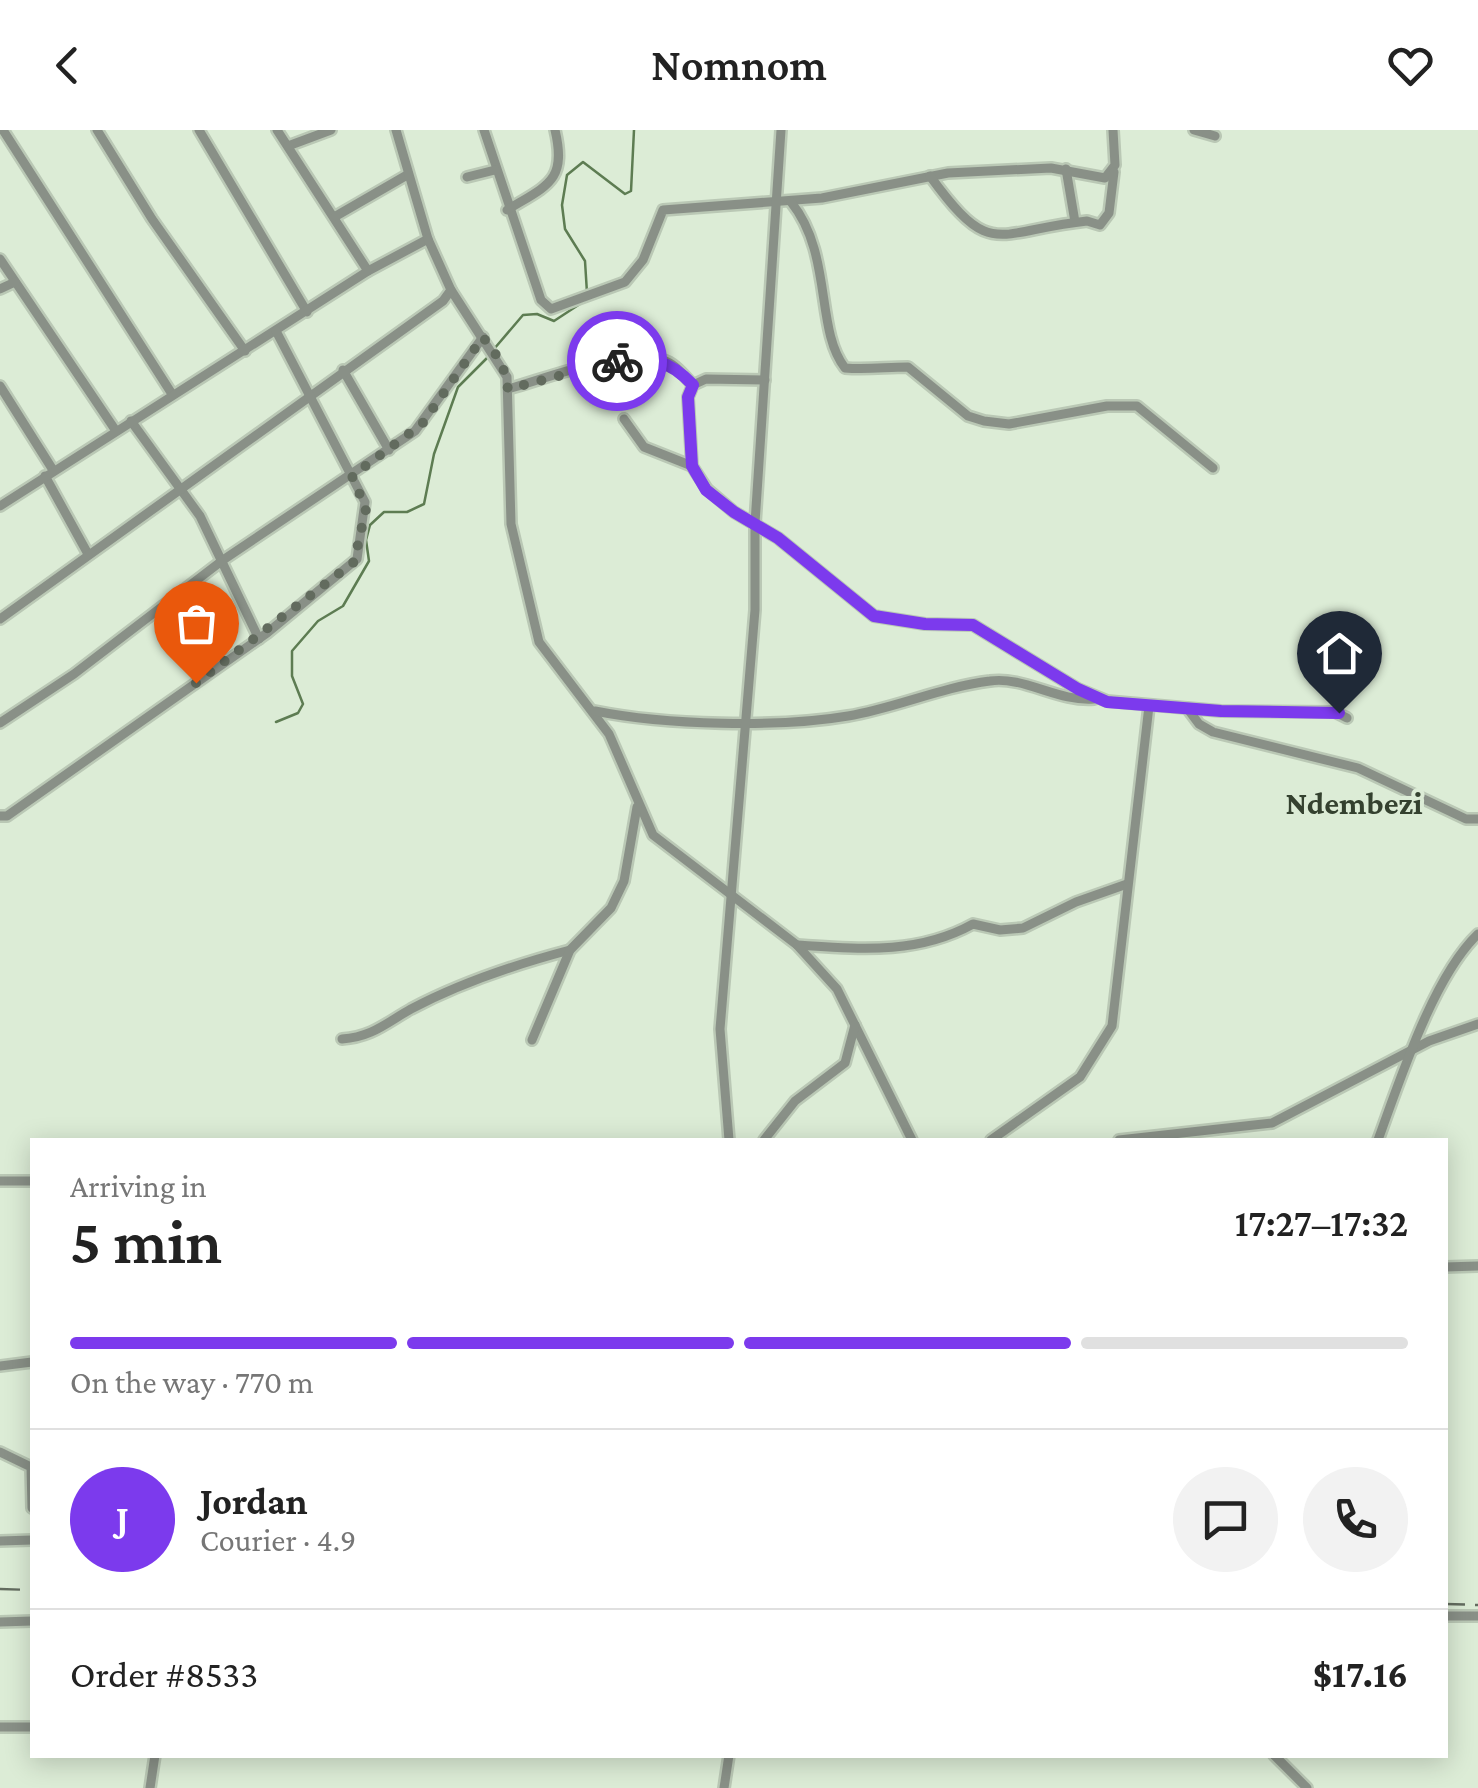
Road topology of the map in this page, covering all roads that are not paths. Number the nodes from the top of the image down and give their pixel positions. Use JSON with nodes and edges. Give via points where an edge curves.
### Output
{"nodes":[{"id":1,"x":4,"y":130,"type":"edge"},
{"id":2,"x":96,"y":130,"type":"edge"},
{"id":3,"x":199,"y":130,"type":"edge"},
{"id":4,"x":277,"y":130,"type":"edge"},
{"id":5,"x":331,"y":130,"type":"edge"},
{"id":6,"x":396,"y":130,"type":"edge"},
{"id":7,"x":484,"y":130,"type":"edge"},
{"id":8,"x":556,"y":130,"type":"edge"},
{"id":9,"x":781,"y":130,"type":"edge"},
{"id":10,"x":1113,"y":130,"type":"edge"},
{"id":11,"x":1194,"y":130,"type":"edge"},
{"id":12,"x":1215,"y":136,"type":"dead end"},
{"id":13,"x":288,"y":146,"type":"junction"},
{"id":14,"x":1066,"y":169,"type":"junction"},
{"id":15,"x":495,"y":170,"type":"junction"},
{"id":16,"x":1114,"y":172,"type":"junction"},
{"id":17,"x":407,"y":175,"type":"junction"},
{"id":18,"x":930,"y":176,"type":"junction"},
{"id":19,"x":467,"y":177,"type":"dead end"},
{"id":20,"x":791,"y":202,"type":"junction"},
{"id":21,"x":777,"y":203,"type":"junction"},
{"id":22,"x":508,"y":210,"type":"junction"},
{"id":23,"x":336,"y":216,"type":"junction"},
{"id":24,"x":1076,"y":222,"type":"junction"},
{"id":25,"x":428,"y":239,"type":"junction"},
{"id":26,"x":0,"y":259,"type":"edge"},
{"id":27,"x":368,"y":271,"type":"junction"},
{"id":28,"x":15,"y":282,"type":"junction"},
{"id":29,"x":0,"y":289,"type":"edge"},
{"id":30,"x":451,"y":290,"type":"junction"},
{"id":31,"x":307,"y":312,"type":"junction"},
{"id":32,"x":276,"y":332,"type":"junction"},
{"id":33,"x":483,"y":337,"type":"junction"},
{"id":34,"x":244,"y":351,"type":"junction"},
{"id":35,"x":343,"y":370,"type":"junction"},
{"id":36,"x":765,"y":380,"type":"junction"},
{"id":37,"x":693,"y":385,"type":"junction"},
{"id":38,"x":0,"y":386,"type":"edge"},
{"id":39,"x":508,"y":389,"type":"junction"},
{"id":40,"x":309,"y":393,"type":"junction"},
{"id":41,"x":172,"y":394,"type":"junction"},
{"id":42,"x":624,"y":419,"type":"dead end"},
{"id":43,"x":132,"y":421,"type":"junction"},
{"id":44,"x":116,"y":431,"type":"junction"},
{"id":45,"x":390,"y":450,"type":"junction"},
{"id":46,"x":692,"y":466,"type":"junction"},
{"id":47,"x":1213,"y":468,"type":"dead end"},
{"id":48,"x":49,"y":473,"type":"junction"},
{"id":49,"x":352,"y":476,"type":"junction"},
{"id":50,"x":182,"y":490,"type":"junction"},
{"id":51,"x":0,"y":506,"type":"edge"},
{"id":52,"x":755,"y":523,"type":"junction"},
{"id":53,"x":88,"y":554,"type":"junction"},
{"id":54,"x":224,"y":560,"type":"junction"},
{"id":55,"x":0,"y":619,"type":"edge"},
{"id":56,"x":259,"y":639,"type":"junction"},
{"id":57,"x":1097,"y":699,"type":"junction"},
{"id":58,"x":1149,"y":706,"type":"junction"},
{"id":59,"x":1187,"y":708,"type":"junction"},
{"id":60,"x":595,"y":712,"type":"junction"},
{"id":61,"x":1347,"y":718,"type":"dead end"},
{"id":62,"x":747,"y":720,"type":"junction"},
{"id":63,"x":0,"y":723,"type":"edge"},
{"id":64,"x":638,"y":806,"type":"junction"},
{"id":65,"x":0,"y":816,"type":"edge"},
{"id":66,"x":1478,"y":819,"type":"edge"},
{"id":67,"x":1127,"y":884,"type":"junction"},
{"id":68,"x":733,"y":896,"type":"junction"},
{"id":69,"x":1478,"y":934,"type":"edge"},
{"id":70,"x":797,"y":945,"type":"junction"},
{"id":71,"x":570,"y":950,"type":"junction"},
{"id":72,"x":856,"y":1022,"type":"junction"},
{"id":73,"x":1478,"y":1024,"type":"edge"},
{"id":74,"x":342,"y":1040,"type":"dead end"},
{"id":75,"x":532,"y":1040,"type":"dead end"},
{"id":76,"x":1410,"y":1052,"type":"junction"},
{"id":77,"x":729,"y":1138,"type":"edge"},
{"id":78,"x":766,"y":1138,"type":"edge"},
{"id":79,"x":911,"y":1138,"type":"edge"},
{"id":80,"x":994,"y":1138,"type":"edge"},
{"id":81,"x":1136,"y":1138,"type":"edge"},
{"id":82,"x":1379,"y":1138,"type":"edge"},
{"id":83,"x":30,"y":1181,"type":"edge"},
{"id":84,"x":0,"y":1182,"type":"edge"},
{"id":85,"x":1478,"y":1266,"type":"edge"},
{"id":86,"x":1448,"y":1267,"type":"edge"},
{"id":87,"x":30,"y":1362,"type":"edge"},
{"id":88,"x":0,"y":1366,"type":"edge"},
{"id":89,"x":0,"y":1452,"type":"edge"},
{"id":90,"x":30,"y":1467,"type":"edge"},
{"id":91,"x":30,"y":1540,"type":"edge"},
{"id":92,"x":0,"y":1542,"type":"edge"},
{"id":93,"x":1448,"y":1616,"type":"edge"},
{"id":94,"x":1478,"y":1616,"type":"edge"},
{"id":95,"x":30,"y":1621,"type":"edge"},
{"id":96,"x":2,"y":1624,"type":"edge"},
{"id":97,"x":30,"y":1726,"type":"edge"},
{"id":98,"x":0,"y":1727,"type":"edge"},
{"id":99,"x":155,"y":1758,"type":"edge"},
{"id":100,"x":728,"y":1758,"type":"edge"},
{"id":101,"x":1277,"y":1758,"type":"edge"},
{"id":102,"x":150,"y":1788,"type":"edge"},
{"id":103,"x":724,"y":1788,"type":"edge"},
{"id":104,"x":1307,"y":1788,"type":"edge"}],
"edges":[{"from":1,"to":41,"type":"street"},
{"from":2,"to":34,"type":"street"},
{"from":3,"to":31,"type":"street"},
{"from":4,"to":13,"type":"street"},
{"from":5,"to":13,"type":"street"},
{"from":6,"to":17,"type":"street"},
{"from":7,"to":15,"type":"street"},
{"from":8,"to":22,"type":"street","via":[[558,168]]},
{"from":9,"to":21,"type":"street"},
{"from":10,"to":16,"type":"street"},
{"from":11,"to":12,"type":"street"},
{"from":13,"to":23,"type":"street"},
{"from":14,"to":16,"type":"street","via":[[1103,178]]},
{"from":14,"to":18,"type":"street"},
{"from":14,"to":24,"type":"street"},
{"from":15,"to":19,"type":"street"},
{"from":15,"to":22,"type":"street"},
{"from":16,"to":24,"type":"street","via":[[1102,224]]},
{"from":17,"to":23,"type":"street"},
{"from":17,"to":25,"type":"street"},
{"from":18,"to":20,"type":"street"},
{"from":18,"to":24,"type":"street","via":[[982,233]]},
{"from":20,"to":21,"type":"street"},
{"from":20,"to":47,"type":"street","via":[[816,250],[834,345],[845,368],[912,368],[968,416],[984,421],[1009,424],[1137,406]]},
{"from":21,"to":22,"type":"street","via":[[663,210],[643,260],[625,282],[552,309],[541,300]]},
{"from":21,"to":36,"type":"street"},
{"from":23,"to":27,"type":"street"},
{"from":25,"to":27,"type":"street"},
{"from":25,"to":30,"type":"street"},
{"from":26,"to":28,"type":"street"},
{"from":27,"to":31,"type":"street"},
{"from":28,"to":29,"type":"street"},
{"from":28,"to":44,"type":"street"},
{"from":30,"to":33,"type":"street"},
{"from":30,"to":35,"type":"street"},
{"from":31,"to":32,"type":"street"},
{"from":32,"to":34,"type":"street"},
{"from":32,"to":40,"type":"street"},
{"from":33,"to":39,"type":"street","via":[[502,363]]},
{"from":33,"to":45,"type":"street","via":[[432,414]]},
{"from":34,"to":41,"type":"street"},
{"from":35,"to":40,"type":"street"},
{"from":35,"to":45,"type":"street"},
{"from":36,"to":37,"type":"street","via":[[706,379]]},
{"from":36,"to":52,"type":"street"},
{"from":37,"to":39,"type":"street","via":[[667,361],[643,358],[589,365]]},
{"from":37,"to":46,"type":"street"},
{"from":38,"to":48,"type":"street"},
{"from":39,"to":60,"type":"street","via":[[512,524],[535,632]]},
{"from":40,"to":49,"type":"street"},
{"from":40,"to":50,"type":"street"},
{"from":41,"to":43,"type":"street"},
{"from":42,"to":46,"type":"street","via":[[644,447]]},
{"from":43,"to":44,"type":"street"},
{"from":43,"to":50,"type":"street"},
{"from":44,"to":48,"type":"street"},
{"from":45,"to":49,"type":"street"},
{"from":46,"to":52,"type":"street","via":[[713,497]]},
{"from":48,"to":51,"type":"street"},
{"from":48,"to":53,"type":"street"},
{"from":49,"to":54,"type":"street"},
{"from":49,"to":56,"type":"street","via":[[366,509],[356,559]]},
{"from":50,"to":53,"type":"street"},
{"from":50,"to":54,"type":"street"},
{"from":52,"to":57,"type":"street","via":[[874,616],[973,625]]},
{"from":52,"to":62,"type":"street"},
{"from":53,"to":55,"type":"street"},
{"from":54,"to":56,"type":"street"},
{"from":54,"to":63,"type":"street"},
{"from":56,"to":65,"type":"street"},
{"from":57,"to":58,"type":"street"},
{"from":57,"to":62,"type":"street","via":[[1069,700],[996,680],[848,716]]},
{"from":58,"to":59,"type":"street"},
{"from":58,"to":67,"type":"street"},
{"from":59,"to":61,"type":"street","via":[[1335,712]]},
{"from":59,"to":66,"type":"street","via":[[1213,732],[1358,768]]},
{"from":60,"to":62,"type":"street"},
{"from":60,"to":64,"type":"street"},
{"from":62,"to":68,"type":"street"},
{"from":64,"to":68,"type":"street","via":[[661,843]]},
{"from":64,"to":71,"type":"street","via":[[616,897]]},
{"from":67,"to":70,"type":"street","via":[[1023,928],[973,924],[918,946]]},
{"from":67,"to":80,"type":"street","via":[[1108,1035],[1080,1078]]},
{"from":68,"to":70,"type":"street"},
{"from":68,"to":77,"type":"street","via":[[720,1029]]},
{"from":69,"to":76,"type":"street","via":[[1456,957]]},
{"from":70,"to":72,"type":"street"},
{"from":71,"to":74,"type":"street","via":[[411,1009],[371,1035]]},
{"from":71,"to":75,"type":"street"},
{"from":72,"to":78,"type":"street","via":[[845,1063],[795,1101]]},
{"from":72,"to":79,"type":"street"},
{"from":73,"to":76,"type":"street"},
{"from":76,"to":81,"type":"street","via":[[1272,1122]]},
{"from":76,"to":82,"type":"street"},
{"from":83,"to":84,"type":"street"},
{"from":85,"to":86,"type":"street"},
{"from":87,"to":88,"type":"street"},
{"from":89,"to":90,"type":"street"},
{"from":91,"to":92,"type":"street"},
{"from":93,"to":94,"type":"street"},
{"from":95,"to":96,"type":"street"},
{"from":97,"to":98,"type":"street"},
{"from":99,"to":102,"type":"street"},
{"from":100,"to":103,"type":"street"},
{"from":101,"to":104,"type":"street"}]}
